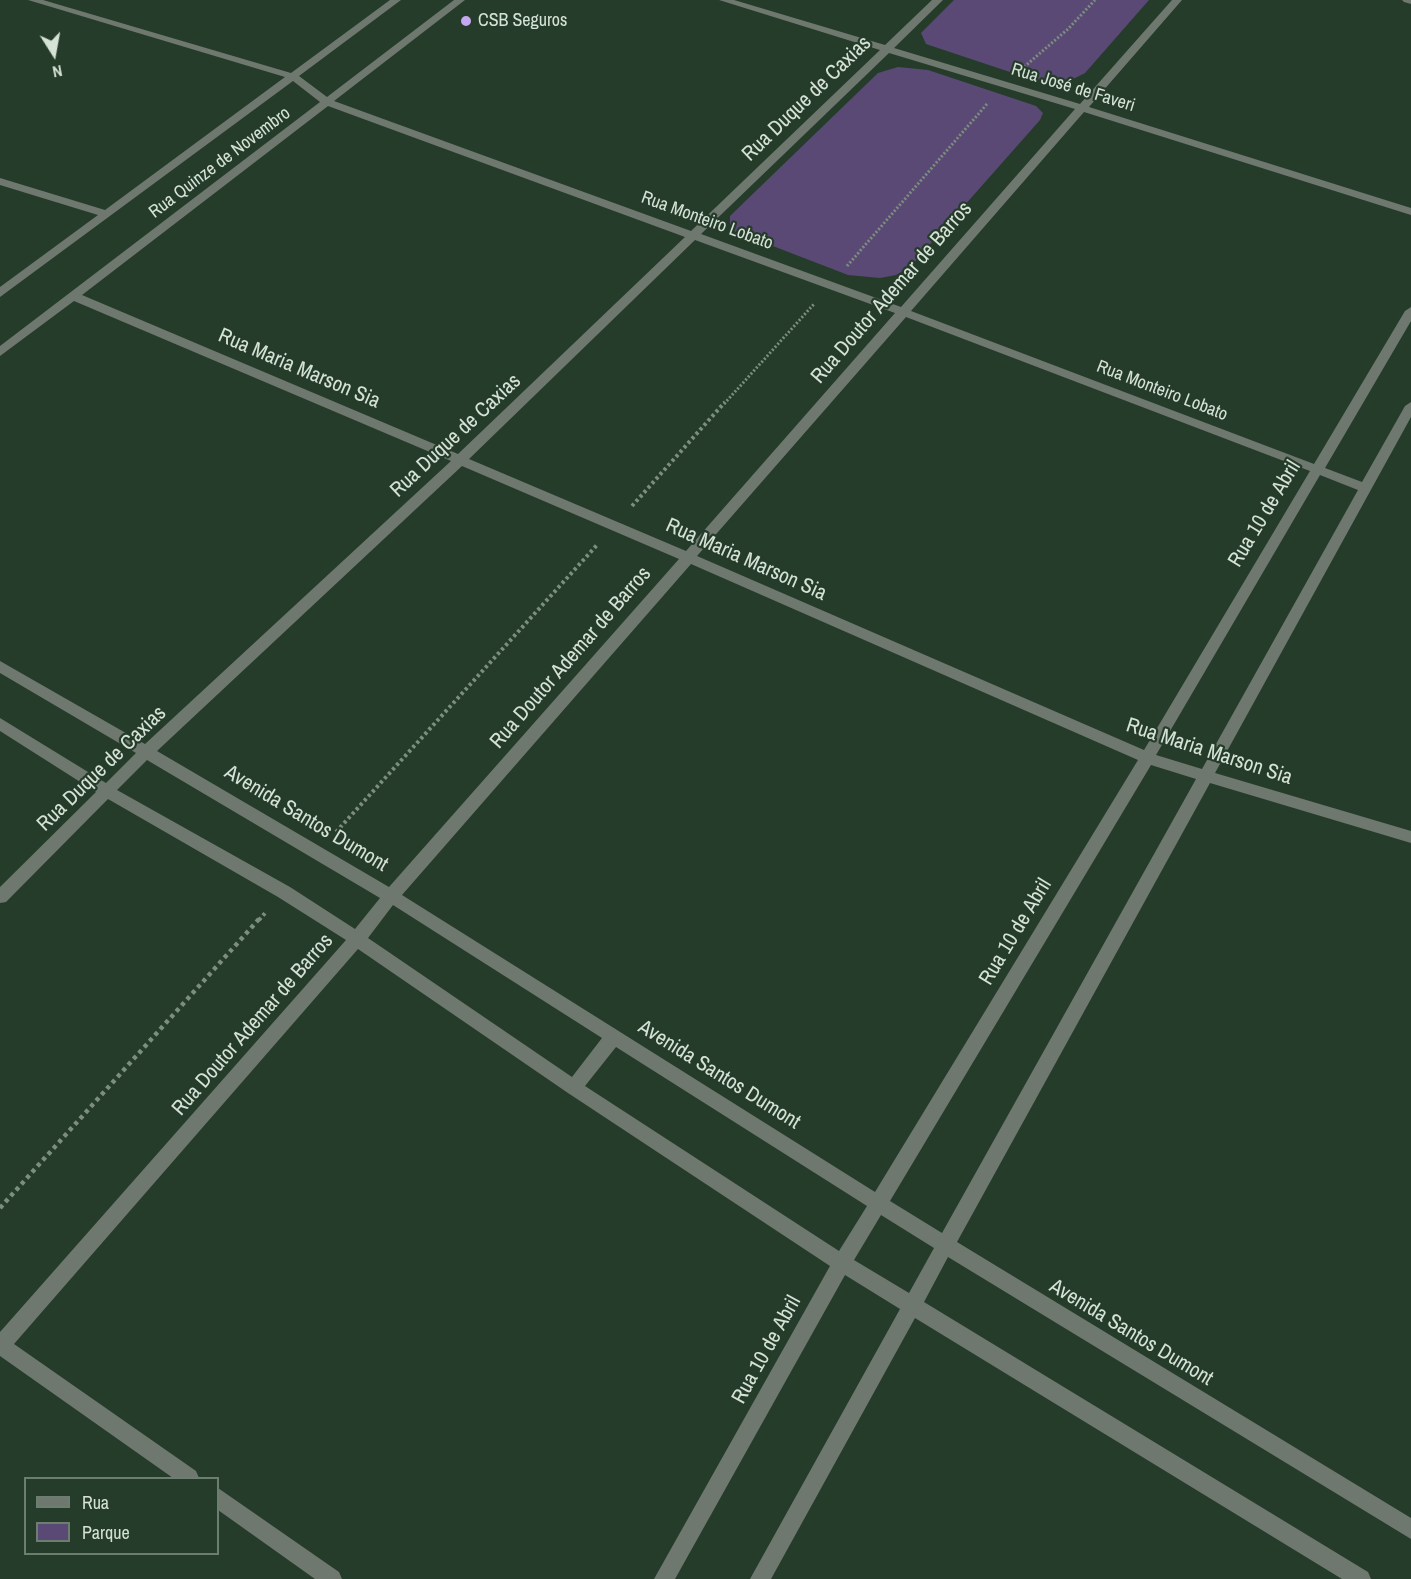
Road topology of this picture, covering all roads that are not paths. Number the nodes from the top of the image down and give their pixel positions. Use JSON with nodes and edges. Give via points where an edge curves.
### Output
{"nodes":[{"id":1,"x":33,"y":0,"type":"edge"},
{"id":2,"x":396,"y":0,"type":"edge"},
{"id":3,"x":460,"y":0,"type":"edge"},
{"id":4,"x":724,"y":0,"type":"edge"},
{"id":5,"x":938,"y":0,"type":"edge"},
{"id":6,"x":1177,"y":0,"type":"edge"},
{"id":7,"x":886,"y":49,"type":"junction"},
{"id":8,"x":292,"y":76,"type":"junction"},
{"id":9,"x":327,"y":102,"type":"junction"},
{"id":10,"x":1082,"y":108,"type":"junction"},
{"id":11,"x":0,"y":181,"type":"edge"},
{"id":12,"x":1411,"y":212,"type":"edge"},
{"id":13,"x":106,"y":214,"type":"junction"},
{"id":14,"x":694,"y":235,"type":"junction"},
{"id":15,"x":0,"y":293,"type":"edge"},
{"id":16,"x":73,"y":296,"type":"junction"},
{"id":17,"x":1411,"y":311,"type":"edge"},
{"id":18,"x":903,"y":312,"type":"junction"},
{"id":19,"x":0,"y":352,"type":"edge"},
{"id":20,"x":1411,"y":406,"type":"edge"},
{"id":21,"x":460,"y":460,"type":"junction"},
{"id":22,"x":1318,"y":469,"type":"junction"},
{"id":23,"x":1366,"y":488,"type":"junction"},
{"id":24,"x":688,"y":557,"type":"junction"},
{"id":25,"x":0,"y":666,"type":"edge"},
{"id":26,"x":0,"y":724,"type":"edge"},
{"id":27,"x":147,"y":751,"type":"junction"},
{"id":28,"x":1147,"y":758,"type":"junction"},
{"id":29,"x":1206,"y":776,"type":"junction"},
{"id":30,"x":108,"y":791,"type":"junction"},
{"id":31,"x":1411,"y":837,"type":"edge"},
{"id":32,"x":391,"y":896,"type":"junction"},
{"id":33,"x":0,"y":897,"type":"edge"},
{"id":34,"x":357,"y":939,"type":"junction"},
{"id":35,"x":614,"y":1036,"type":"junction"},
{"id":36,"x":574,"y":1088,"type":"junction"},
{"id":37,"x":880,"y":1203,"type":"junction"},
{"id":38,"x":946,"y":1246,"type":"junction"},
{"id":39,"x":842,"y":1263,"type":"junction"},
{"id":40,"x":910,"y":1306,"type":"junction"},
{"id":41,"x":0,"y":1345,"type":"edge"},
{"id":42,"x":186,"y":1477,"type":"edge"},
{"id":43,"x":219,"y":1499,"type":"edge"},
{"id":44,"x":1411,"y":1529,"type":"edge"},
{"id":45,"x":332,"y":1579,"type":"edge"},
{"id":46,"x":664,"y":1579,"type":"edge"},
{"id":47,"x":760,"y":1579,"type":"edge"},
{"id":48,"x":1361,"y":1579,"type":"edge"}],
"edges":[{"from":1,"to":8,"type":"street","name":"Rua Monteiro Lobato"},
{"from":2,"to":8,"type":"street","name":"Rua Quinze de Novembro"},
{"from":3,"to":9,"type":"street","name":"Rua Quinze de Novembro"},
{"from":4,"to":7,"type":"street","name":"Rua José de Faveri"},
{"from":5,"to":7,"type":"street","name":"Rua Duque de Caxias"},
{"from":6,"to":10,"type":"street","name":"Rua Doutor Ademar de Barros"},
{"from":7,"to":10,"type":"street","name":"Rua José de Faveri"},
{"from":7,"to":14,"type":"street","name":"Rua Duque de Caxias"},
{"from":8,"to":9,"type":"street","name":"Rua Monteiro Lobato"},
{"from":8,"to":13,"type":"street","name":"Rua Quinze de Novembro"},
{"from":9,"to":14,"type":"street","name":"Rua Monteiro Lobato"},
{"from":9,"to":16,"type":"street","name":"Rua Quinze de Novembro"},
{"from":10,"to":12,"type":"street","name":"Rua José de Faveri"},
{"from":10,"to":18,"type":"street","name":"Rua Doutor Ademar de Barros"},
{"from":11,"to":13,"type":"street"},
{"from":13,"to":15,"type":"street","name":"Rua Quinze de Novembro"},
{"from":14,"to":18,"type":"street","name":"Rua Monteiro Lobato"},
{"from":14,"to":21,"type":"street","name":"Rua Duque de Caxias"},
{"from":16,"to":19,"type":"street","name":"Rua Quinze de Novembro"},
{"from":16,"to":21,"type":"street","name":"Rua Maria Marson Sia"},
{"from":17,"to":22,"type":"street","name":"Rua 10 de Abril"},
{"from":18,"to":22,"type":"street","name":"Rua Monteiro Lobato"},
{"from":18,"to":24,"type":"street","name":"Rua Doutor Ademar de Barros"},
{"from":20,"to":23,"type":"street"},
{"from":21,"to":24,"type":"street","name":"Rua Maria Marson Sia"},
{"from":21,"to":27,"type":"street","name":"Rua Duque de Caxias"},
{"from":22,"to":23,"type":"street","name":"Rua Monteiro Lobato"},
{"from":22,"to":28,"type":"street","name":"Rua 10 de Abril"},
{"from":23,"to":29,"type":"street"},
{"from":24,"to":28,"type":"street","name":"Rua Maria Marson Sia"},
{"from":24,"to":32,"type":"street","name":"Rua Doutor Ademar de Barros"},
{"from":25,"to":27,"type":"street","name":"Avenida Santos Dumont"},
{"from":26,"to":30,"type":"street"},
{"from":27,"to":30,"type":"street","name":"Rua Duque de Caxias"},
{"from":27,"to":32,"type":"street","name":"Avenida Santos Dumont"},
{"from":28,"to":29,"type":"street","name":"Rua Maria Marson Sia"},
{"from":28,"to":37,"type":"street","name":"Rua 10 de Abril"},
{"from":29,"to":31,"type":"street","name":"Rua Maria Marson Sia"},
{"from":29,"to":38,"type":"street"},
{"from":30,"to":33,"type":"street","name":"Rua Duque de Caxias"},
{"from":30,"to":34,"type":"street","via":[[284,892]]},
{"from":32,"to":34,"type":"street","name":"Rua Doutor Ademar de Barros"},
{"from":32,"to":35,"type":"street","name":"Avenida Santos Dumont"},
{"from":34,"to":36,"type":"street"},
{"from":34,"to":41,"type":"street","name":"Rua Doutor Ademar de Barros"},
{"from":35,"to":36,"type":"street"},
{"from":35,"to":37,"type":"street","name":"Avenida Santos Dumont"},
{"from":36,"to":39,"type":"street"},
{"from":37,"to":38,"type":"street","name":"Avenida Santos Dumont"},
{"from":37,"to":39,"type":"street","name":"Rua 10 de Abril"},
{"from":38,"to":40,"type":"street"},
{"from":38,"to":44,"type":"street","name":"Avenida Santos Dumont"},
{"from":39,"to":40,"type":"street"},
{"from":39,"to":46,"type":"street","name":"Rua 10 de Abril"},
{"from":40,"to":47,"type":"street"},
{"from":40,"to":48,"type":"street"},
{"from":41,"to":42,"type":"street"},
{"from":43,"to":45,"type":"street"}]}
